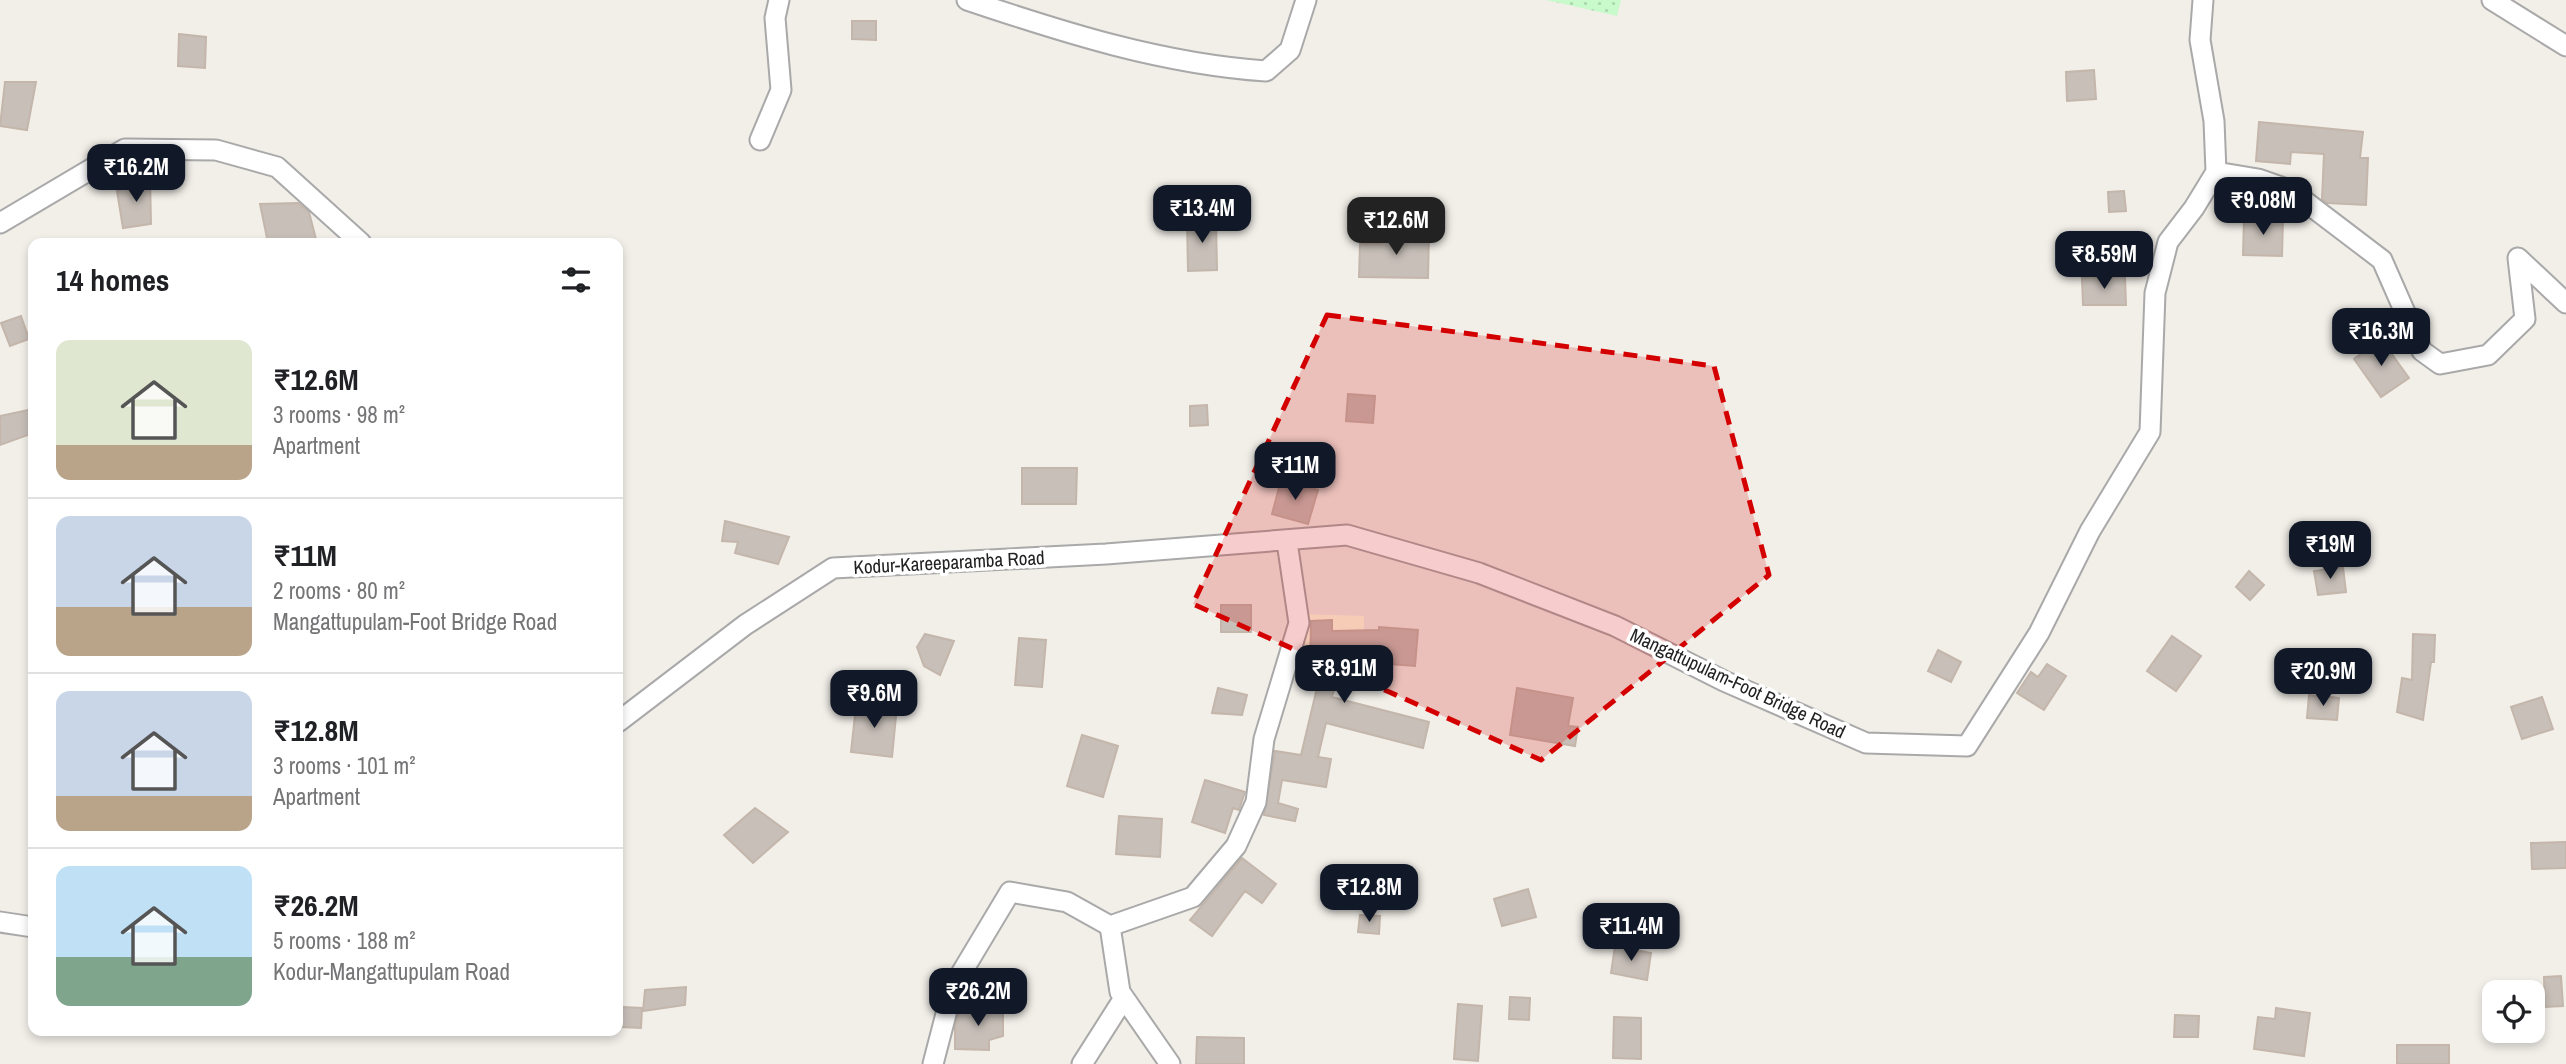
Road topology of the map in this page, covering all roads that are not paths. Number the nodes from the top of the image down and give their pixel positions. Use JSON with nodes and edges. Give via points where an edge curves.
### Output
{"nodes":[{"id":1,"x":779,"y":0,"type":"edge"},
{"id":2,"x":967,"y":0,"type":"edge"},
{"id":3,"x":1306,"y":0,"type":"edge"},
{"id":4,"x":2203,"y":0,"type":"edge"},
{"id":5,"x":2493,"y":0,"type":"edge"},
{"id":6,"x":2566,"y":46,"type":"edge"},
{"id":7,"x":760,"y":140,"type":"dead end"},
{"id":8,"x":2216,"y":172,"type":"junction"},
{"id":9,"x":0,"y":223,"type":"edge"},
{"id":10,"x":355,"y":238,"type":"edge"},
{"id":11,"x":2566,"y":303,"type":"edge"},
{"id":12,"x":1287,"y":542,"type":"junction"},
{"id":13,"x":623,"y":718,"type":"edge"},
{"id":14,"x":0,"y":922,"type":"edge"},
{"id":15,"x":28,"y":926,"type":"edge"},
{"id":16,"x":1110,"y":926,"type":"junction"},
{"id":17,"x":1124,"y":998,"type":"junction"},
{"id":18,"x":933,"y":1064,"type":"edge"},
{"id":19,"x":1082,"y":1064,"type":"edge"},
{"id":20,"x":1171,"y":1064,"type":"edge"}],
"edges":[{"from":1,"to":7,"type":"street","via":[[775,18],[781,90]]},
{"from":2,"to":3,"type":"street","via":[[1081,38],[1211,68],[1266,71],[1290,50]]},
{"from":4,"to":8,"type":"street","via":[[2200,40],[2214,121]]},
{"from":5,"to":6,"type":"street"},
{"from":8,"to":11,"type":"street","via":[[2290,190],[2382,260],[2422,351],[2440,364],[2488,355],[2525,318],[2518,258]]},
{"from":8,"to":12,"type":"street","name":"Mangattupulam-Foot Bridge Road","via":[[2168,242],[2155,293],[2150,432],[2090,531],[2039,633],[1967,746],[1866,743],[1724,681],[1615,626],[1479,573],[1347,535]]},
{"from":9,"to":10,"type":"street","via":[[125,149],[216,150],[277,167]]},
{"from":12,"to":13,"type":"street","name":"Kodur-Kareeparamba Road","via":[[833,568],[745,625]]},
{"from":12,"to":16,"type":"street","via":[[1299,623],[1264,739],[1256,802],[1236,846],[1193,897]]},
{"from":14,"to":15,"type":"street"},
{"from":16,"to":17,"type":"street"},
{"from":16,"to":18,"type":"street","via":[[1068,902],[1010,892],[953,987]]},
{"from":17,"to":19,"type":"street"},
{"from":17,"to":20,"type":"street"}]}
